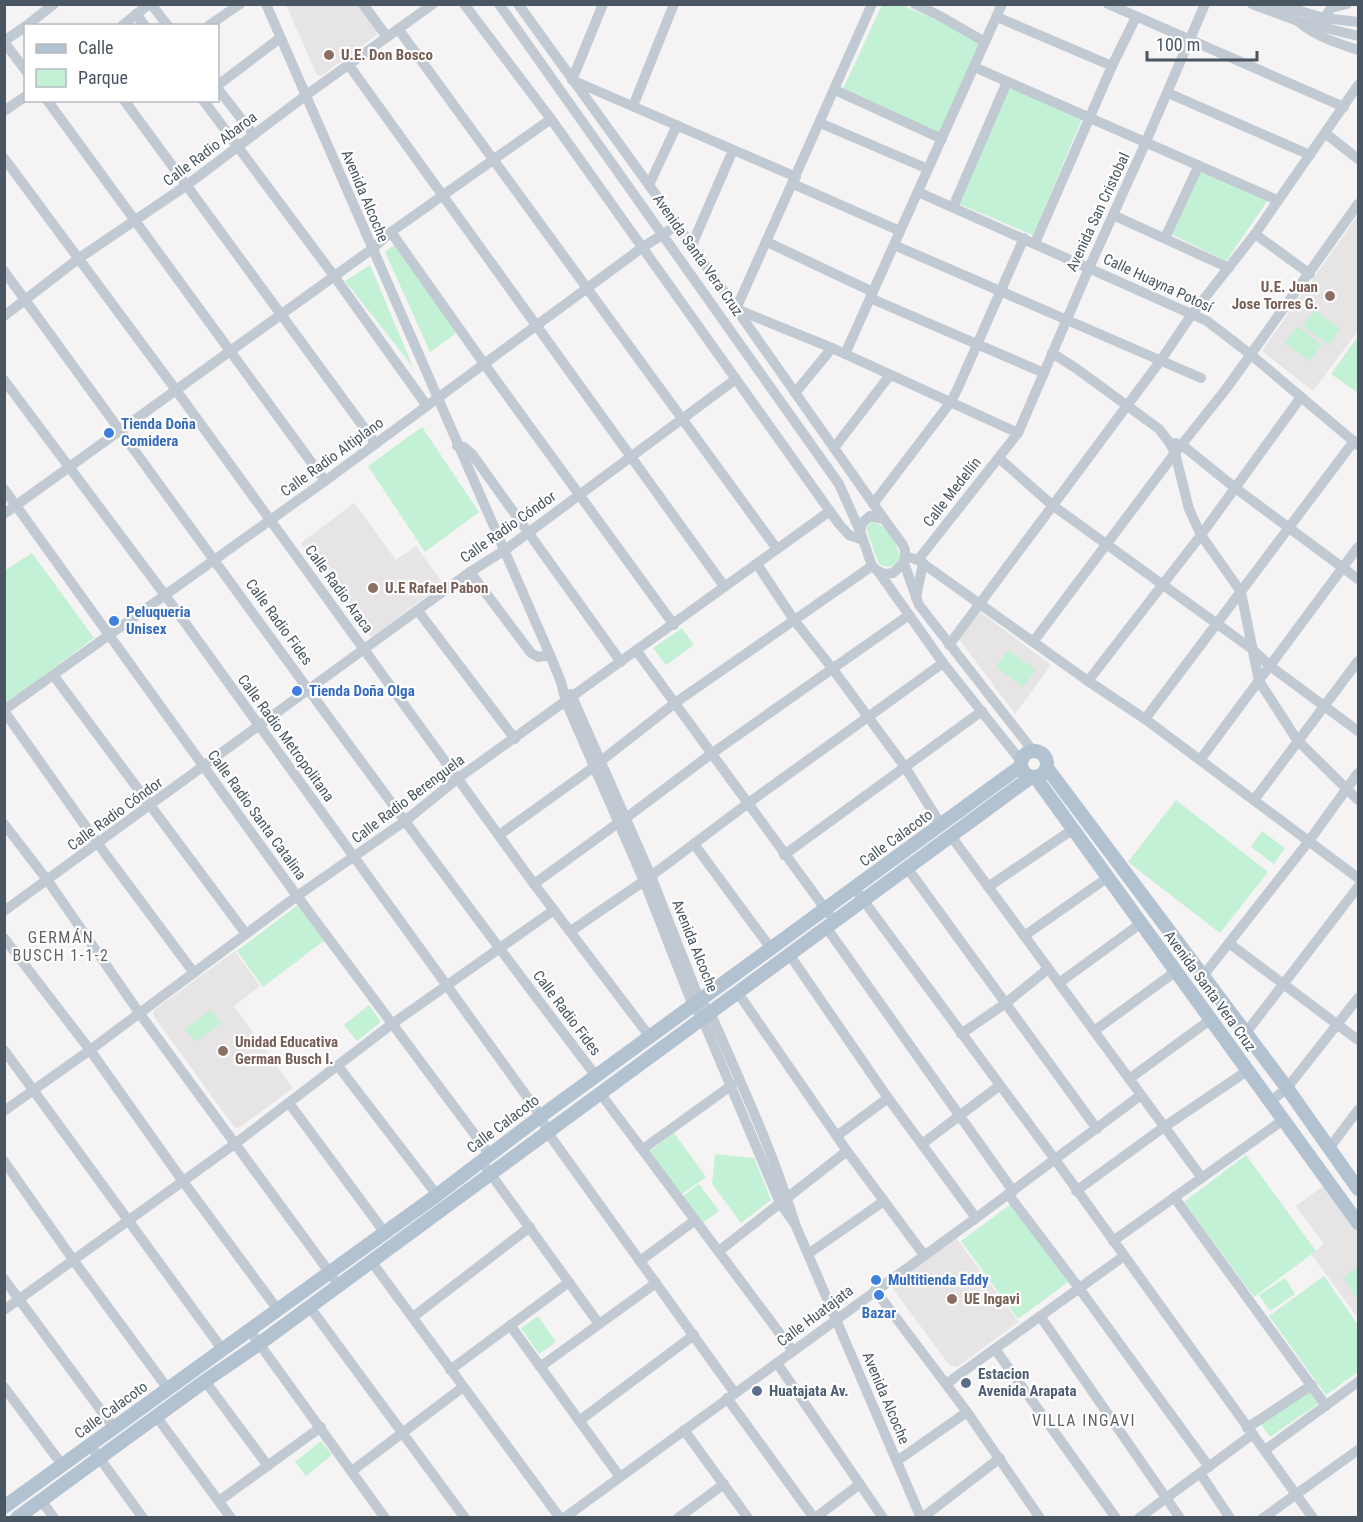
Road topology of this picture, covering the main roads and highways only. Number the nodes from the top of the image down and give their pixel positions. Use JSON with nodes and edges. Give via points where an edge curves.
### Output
{"nodes":[{"id":1,"x":1021,"y":764,"type":"junction"},
{"id":2,"x":1047,"y":768,"type":"junction"},
{"id":3,"x":1033,"y":778,"type":"junction"},
{"id":4,"x":829,"y":919,"type":"junction"},
{"id":5,"x":1359,"y":1189,"type":"edge"},
{"id":6,"x":1359,"y":1223,"type":"edge"},
{"id":7,"x":334,"y":1278,"type":"junction"},
{"id":8,"x":6,"y":1502,"type":"edge"},
{"id":9,"x":18,"y":1517,"type":"edge"}],
"edges":[{"from":1,"to":2,"type":"main road","via":[[1032,751],[1046,758]]},
{"from":1,"to":3,"type":"main road","via":[[1023,771]]},
{"from":1,"to":4,"type":"main road","name":"Calle Calacoto","via":[[855,889]]},
{"from":2,"to":3,"type":"main road","via":[[1041,776]]},
{"from":2,"to":5,"type":"main road","name":"Avenida Santa Vera Cruz"},
{"from":3,"to":4,"type":"main road","name":"Calle Calacoto","via":[[864,900]]},
{"from":3,"to":6,"type":"main road","name":"Avenida Santa Vera Cruz"},
{"from":4,"to":7,"type":"main road","name":"Calle Calacoto","via":[[772,950],[696,1003],[385,1233]]},
{"from":4,"to":7,"type":"main road","name":"Calle Calacoto","via":[[738,993],[548,1133],[371,1261]]},
{"from":7,"to":8,"type":"main road","name":"Calle Calacoto","via":[[278,1310],[63,1466]]},
{"from":7,"to":9,"type":"main road","name":"Calle Calacoto","via":[[309,1306],[259,1344]]}]}
